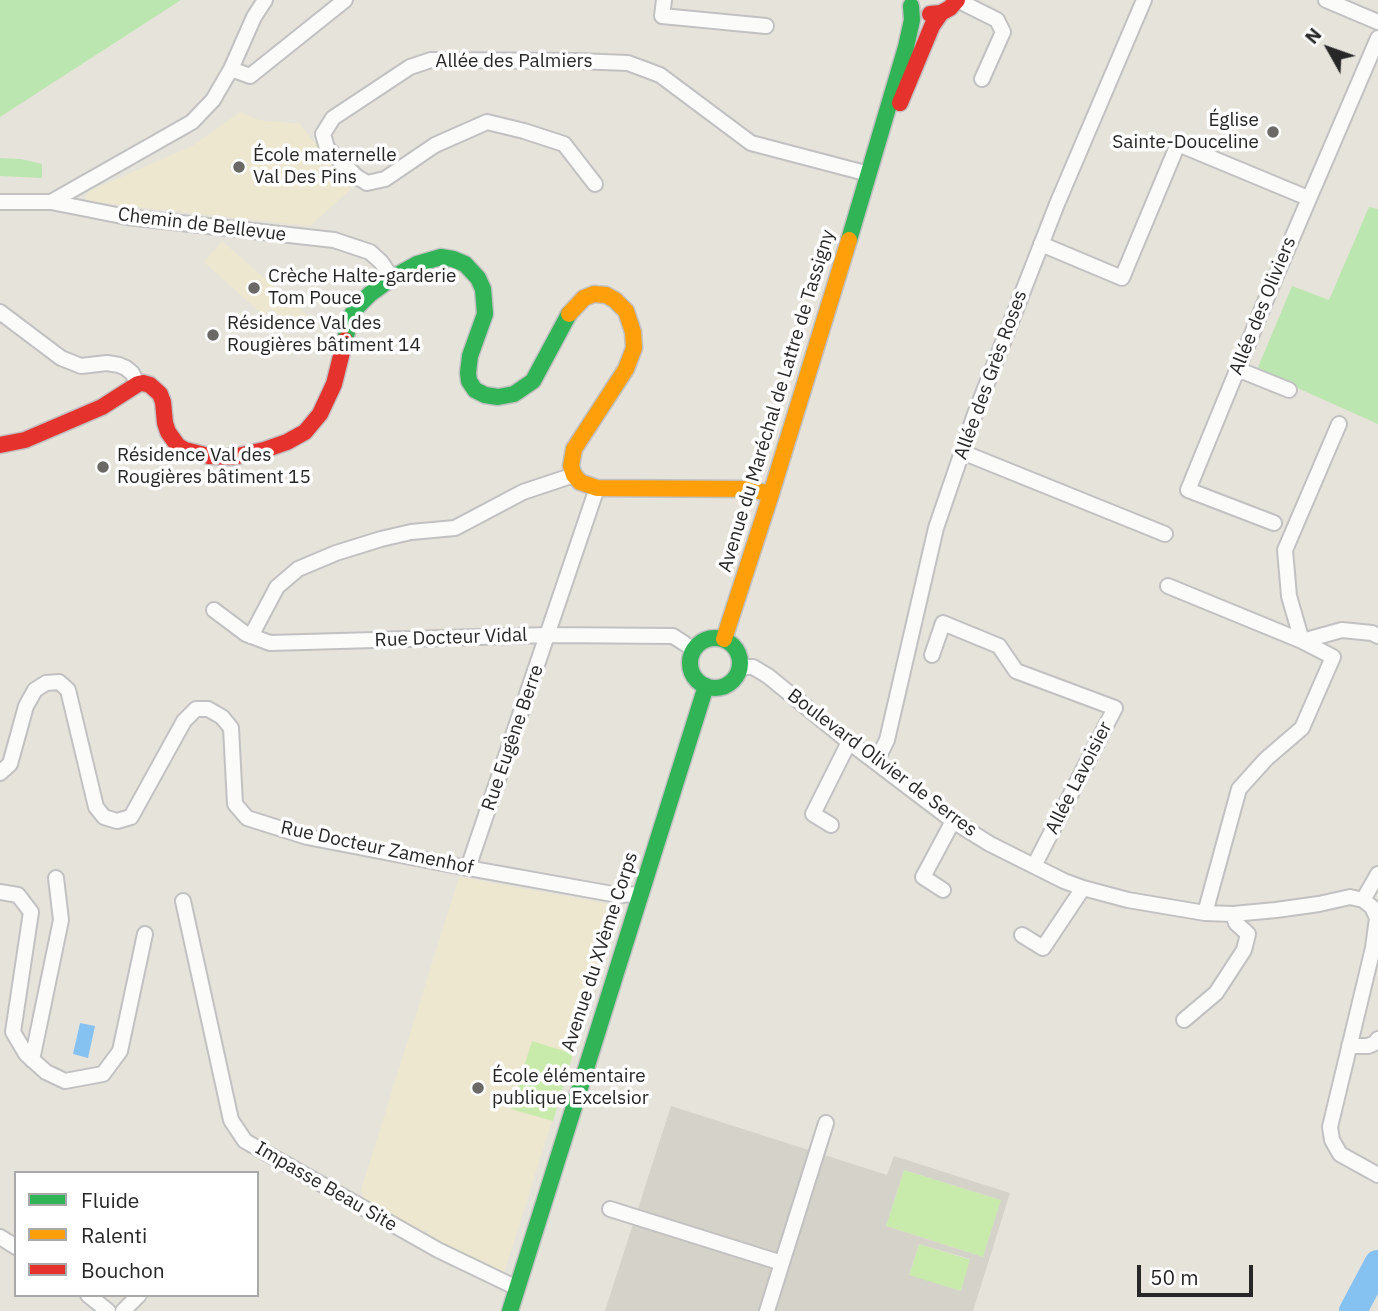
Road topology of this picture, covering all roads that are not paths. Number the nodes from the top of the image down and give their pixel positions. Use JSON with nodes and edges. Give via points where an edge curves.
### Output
{"nodes":[{"id":1,"x":265,"y":0,"type":"edge"},
{"id":2,"x":345,"y":0,"type":"edge"},
{"id":3,"x":664,"y":0,"type":"edge"},
{"id":4,"x":958,"y":0,"type":"edge"},
{"id":5,"x":1144,"y":0,"type":"edge"},
{"id":6,"x":1325,"y":0,"type":"edge"},
{"id":7,"x":908,"y":3,"type":"edge"},
{"id":8,"x":941,"y":13,"type":"junction"},
{"id":9,"x":1378,"y":22,"type":"edge"},
{"id":10,"x":766,"y":26,"type":"dead end"},
{"id":11,"x":1378,"y":38,"type":"edge"},
{"id":12,"x":231,"y":69,"type":"junction"},
{"id":13,"x":982,"y":79,"type":"dead end"},
{"id":14,"x":869,"y":174,"type":"junction"},
{"id":15,"x":595,"y":184,"type":"dead end"},
{"id":16,"x":1308,"y":198,"type":"junction"},
{"id":17,"x":0,"y":202,"type":"edge"},
{"id":18,"x":51,"y":202,"type":"junction"},
{"id":19,"x":1041,"y":244,"type":"junction"},
{"id":20,"x":391,"y":278,"type":"junction"},
{"id":21,"x":0,"y":312,"type":"edge"},
{"id":22,"x":1237,"y":369,"type":"junction"},
{"id":23,"x":138,"y":384,"type":"junction"},
{"id":24,"x":1289,"y":390,"type":"dead end"},
{"id":25,"x":1339,"y":424,"type":"dead end"},
{"id":26,"x":0,"y":445,"type":"edge"},
{"id":27,"x":962,"y":452,"type":"junction"},
{"id":28,"x":574,"y":475,"type":"junction"},
{"id":29,"x":597,"y":488,"type":"junction"},
{"id":30,"x":771,"y":494,"type":"junction"},
{"id":31,"x":1274,"y":523,"type":"dead end"},
{"id":32,"x":1166,"y":534,"type":"dead end"},
{"id":33,"x":1168,"y":586,"type":"dead end"},
{"id":34,"x":214,"y":610,"type":"dead end"},
{"id":35,"x":548,"y":635,"type":"junction"},
{"id":36,"x":251,"y":636,"type":"junction"},
{"id":37,"x":1378,"y":636,"type":"edge"},
{"id":38,"x":724,"y":639,"type":"junction"},
{"id":39,"x":1302,"y":641,"type":"junction"},
{"id":40,"x":693,"y":649,"type":"junction"},
{"id":41,"x":932,"y":655,"type":"dead end"},
{"id":42,"x":740,"y":667,"type":"junction"},
{"id":43,"x":706,"y":686,"type":"junction"},
{"id":44,"x":849,"y":742,"type":"junction"},
{"id":45,"x":876,"y":762,"type":"junction"},
{"id":46,"x":0,"y":773,"type":"edge"},
{"id":47,"x":953,"y":821,"type":"junction"},
{"id":48,"x":831,"y":825,"type":"dead end"},
{"id":49,"x":1034,"y":866,"type":"junction"},
{"id":50,"x":468,"y":868,"type":"junction"},
{"id":51,"x":1378,"y":874,"type":"edge"},
{"id":52,"x":56,"y":878,"type":"dead end"},
{"id":53,"x":1083,"y":888,"type":"junction"},
{"id":54,"x":943,"y":890,"type":"dead end"},
{"id":55,"x":0,"y":892,"type":"edge"},
{"id":56,"x":641,"y":894,"type":"junction"},
{"id":57,"x":1363,"y":900,"type":"junction"},
{"id":58,"x":183,"y":901,"type":"dead end"},
{"id":59,"x":1205,"y":913,"type":"junction"},
{"id":60,"x":1233,"y":914,"type":"junction"},
{"id":61,"x":145,"y":934,"type":"dead end"},
{"id":62,"x":1022,"y":935,"type":"dead end"},
{"id":63,"x":1184,"y":1020,"type":"dead end"},
{"id":64,"x":1378,"y":1039,"type":"edge"},
{"id":65,"x":1349,"y":1046,"type":"junction"},
{"id":66,"x":32,"y":1060,"type":"junction"},
{"id":67,"x":826,"y":1123,"type":"dead end"},
{"id":68,"x":1378,"y":1175,"type":"edge"},
{"id":69,"x":610,"y":1209,"type":"dead end"},
{"id":70,"x":782,"y":1263,"type":"junction"},
{"id":71,"x":517,"y":1288,"type":"junction"},
{"id":72,"x":90,"y":1297,"type":"edge"},
{"id":73,"x":137,"y":1297,"type":"edge"},
{"id":74,"x":108,"y":1311,"type":"edge"},
{"id":75,"x":123,"y":1311,"type":"edge"},
{"id":76,"x":510,"y":1311,"type":"edge"},
{"id":77,"x":767,"y":1311,"type":"edge"}],
"edges":[{"from":1,"to":12,"type":"street"},
{"from":2,"to":12,"type":"street","via":[[250,76]]},
{"from":3,"to":10,"type":"street","via":[[662,16]]},
{"from":4,"to":8,"type":"main road"},
{"from":4,"to":13,"type":"street","via":[[996,20],[1003,32]]},
{"from":5,"to":19,"type":"street","name":"Allée des Grès Roses"},
{"from":6,"to":9,"type":"street"},
{"from":7,"to":8,"type":"main road","via":[[922,13]]},
{"from":7,"to":14,"type":"main road","via":[[912,20],[906,47]]},
{"from":8,"to":14,"type":"main road"},
{"from":11,"to":16,"type":"street","name":"Allée des Oliviers"},
{"from":12,"to":18,"type":"street","via":[[213,100],[192,122]]},
{"from":14,"to":15,"type":"street","name":"Allée des Palmiers","via":[[751,143],[660,75],[628,63],[431,60],[410,67],[333,118],[323,134],[327,148],[367,183],[385,179],[435,145],[488,121],[564,144]]},
{"from":14,"to":30,"type":"main road","name":"Avenue du Maréchal de Lattre de Tassigny"},
{"from":16,"to":19,"type":"street","via":[[1178,144],[1122,278]]},
{"from":16,"to":22,"type":"street","name":"Allée des Oliviers"},
{"from":17,"to":18,"type":"street","name":"Chemin de Bellevue"},
{"from":18,"to":20,"type":"street","name":"Chemin de Bellevue","via":[[127,217],[334,240],[370,252]]},
{"from":19,"to":27,"type":"street","name":"Allée des Grès Roses"},
{"from":20,"to":23,"type":"main road","via":[[354,312],[339,370],[320,414],[305,432],[287,442],[233,457],[185,450],[168,432],[160,394],[150,385]]},
{"from":20,"to":28,"type":"main road","via":[[441,257],[459,261],[474,273],[483,289],[485,308],[470,356],[469,380],[475,390],[492,397],[514,394],[533,381],[566,318],[582,300],[606,295],[624,309],[633,332],[632,356],[574,449]]},
{"from":21,"to":23,"type":"street","via":[[61,358],[81,366],[119,365],[132,373]]},
{"from":22,"to":24,"type":"street"},
{"from":22,"to":31,"type":"street","name":"Allée des Oliviers","via":[[1188,490]]},
{"from":23,"to":26,"type":"main road","via":[[102,407],[25,440]]},
{"from":25,"to":39,"type":"street","via":[[1285,550],[1289,596]]},
{"from":27,"to":32,"type":"street"},
{"from":27,"to":45,"type":"street","name":"Allée des Grès Roses","via":[[936,528],[887,740]]},
{"from":28,"to":29,"type":"main road"},
{"from":28,"to":36,"type":"street","via":[[523,492],[455,528],[381,539],[298,569],[277,587]]},
{"from":29,"to":30,"type":"main road","via":[[749,489]]},
{"from":29,"to":35,"type":"street","name":"Rue Eugène Berre"},
{"from":30,"to":38,"type":"main road","name":"Avenue du Maréchal de Lattre de Tassigny"},
{"from":33,"to":39,"type":"street"},
{"from":34,"to":36,"type":"street","name":"Rue Docteur Vidal"},
{"from":35,"to":36,"type":"street","name":"Rue Docteur Vidal","via":[[270,643]]},
{"from":35,"to":40,"type":"street","name":"Rue Docteur Vidal","via":[[673,636]]},
{"from":35,"to":50,"type":"street","name":"Rue Eugène Berre"},
{"from":37,"to":39,"type":"street","via":[[1342,629]]},
{"from":38,"to":40,"type":"main road","via":[[707,638]]},
{"from":38,"to":42,"type":"main road","via":[[737,650]]},
{"from":39,"to":59,"type":"street","via":[[1333,657],[1302,728],[1239,789]]},
{"from":40,"to":43,"type":"main road","via":[[692,673]]},
{"from":41,"to":49,"type":"street","name":"Allée Lavoisier","via":[[943,623],[999,646],[1016,671],[1115,708]]},
{"from":42,"to":43,"type":"main road","via":[[726,686]]},
{"from":42,"to":44,"type":"street","name":"Boulevard Olivier de Serres","via":[[753,667],[768,676]]},
{"from":43,"to":56,"type":"main road","name":"Avenue du XVème Corps"},
{"from":44,"to":45,"type":"street","name":"Boulevard Olivier de Serres"},
{"from":44,"to":48,"type":"street","via":[[813,814]]},
{"from":45,"to":47,"type":"street","name":"Boulevard Olivier de Serres"},
{"from":46,"to":50,"type":"street","name":"Rue Docteur Zamenhof","via":[[10,764],[35,690],[59,682],[68,690],[96,807],[104,817],[117,821],[131,817],[184,721],[195,709],[208,709],[231,728],[235,804],[247,818],[307,837]]},
{"from":47,"to":49,"type":"street","name":"Boulevard Olivier de Serres"},
{"from":47,"to":54,"type":"street","via":[[923,877]]},
{"from":49,"to":53,"type":"street","name":"Boulevard Olivier de Serres"},
{"from":50,"to":56,"type":"street","name":"Rue Docteur Zamenhof","via":[[618,895]]},
{"from":51,"to":57,"type":"street"},
{"from":52,"to":66,"type":"street","via":[[61,920]]},
{"from":53,"to":59,"type":"street","name":"Boulevard Olivier de Serres"},
{"from":53,"to":62,"type":"street","via":[[1043,948]]},
{"from":55,"to":66,"type":"street","via":[[18,895],[31,912],[13,1032]]},
{"from":56,"to":71,"type":"main road","name":"Avenue du XVème Corps"},
{"from":57,"to":60,"type":"street","name":"Boulevard Olivier de Serres","via":[[1350,897]]},
{"from":57,"to":65,"type":"street","via":[[1377,918]]},
{"from":58,"to":71,"type":"street","name":"Impasse Beau Site","via":[[231,1120],[245,1141],[438,1250]]},
{"from":59,"to":60,"type":"street","name":"Boulevard Olivier de Serres"},
{"from":60,"to":63,"type":"street","via":[[1248,934],[1244,950],[1216,993]]},
{"from":61,"to":66,"type":"street","via":[[120,1051],[103,1074],[65,1082]]},
{"from":64,"to":65,"type":"street","via":[[1368,1046]]},
{"from":65,"to":68,"type":"street","via":[[1329,1127],[1340,1154]]},
{"from":67,"to":70,"type":"street"},
{"from":69,"to":70,"type":"street"},
{"from":70,"to":77,"type":"street"},
{"from":71,"to":76,"type":"main road","name":"Avenue du XVème Corps"},
{"from":72,"to":74,"type":"street"},
{"from":73,"to":75,"type":"street"}]}
